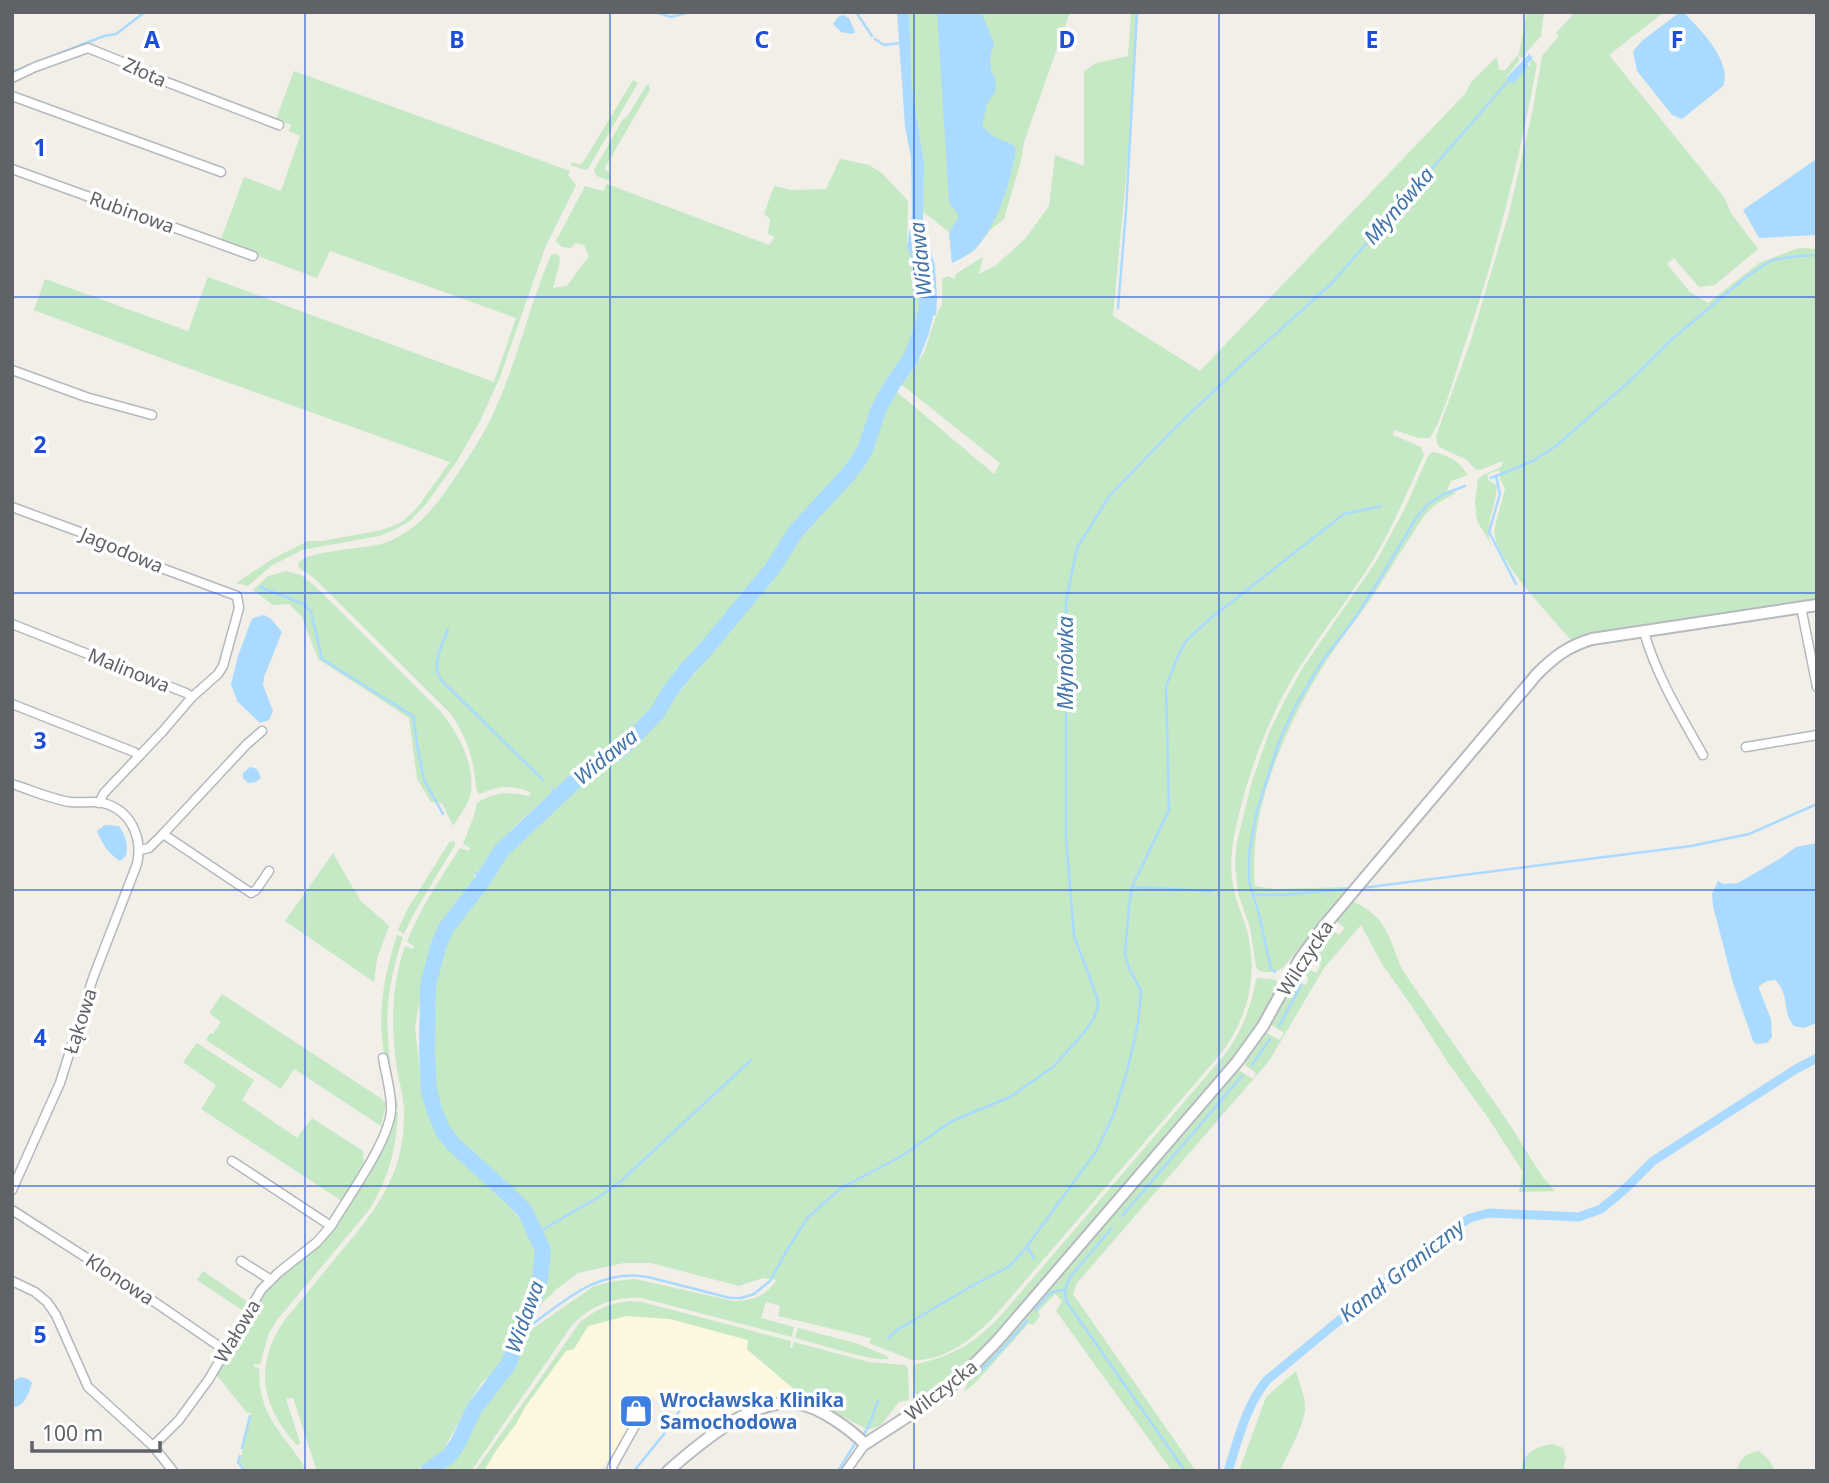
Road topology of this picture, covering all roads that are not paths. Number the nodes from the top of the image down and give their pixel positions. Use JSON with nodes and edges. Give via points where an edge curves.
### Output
{"nodes":[{"id":1,"x":12,"y":78,"type":"edge"},
{"id":2,"x":12,"y":96,"type":"edge"},
{"id":3,"x":279,"y":125,"type":"dead end"},
{"id":4,"x":12,"y":169,"type":"edge"},
{"id":5,"x":221,"y":172,"type":"dead end"},
{"id":6,"x":253,"y":256,"type":"dead end"},
{"id":7,"x":12,"y":370,"type":"edge"},
{"id":8,"x":152,"y":415,"type":"dead end"},
{"id":9,"x":12,"y":507,"type":"edge"},
{"id":10,"x":1817,"y":605,"type":"edge"},
{"id":11,"x":1801,"y":607,"type":"junction"},
{"id":12,"x":12,"y":624,"type":"edge"},
{"id":13,"x":1644,"y":632,"type":"junction"},
{"id":14,"x":1817,"y":687,"type":"edge"},
{"id":15,"x":191,"y":697,"type":"junction"},
{"id":16,"x":12,"y":704,"type":"edge"},
{"id":17,"x":262,"y":731,"type":"dead end"},
{"id":18,"x":1817,"y":735,"type":"edge"},
{"id":19,"x":1745,"y":747,"type":"dead end"},
{"id":20,"x":139,"y":755,"type":"junction"},
{"id":21,"x":1703,"y":755,"type":"dead end"},
{"id":22,"x":12,"y":784,"type":"edge"},
{"id":23,"x":99,"y":803,"type":"junction"},
{"id":24,"x":163,"y":834,"type":"junction"},
{"id":25,"x":140,"y":850,"type":"junction"},
{"id":26,"x":269,"y":871,"type":"dead end"},
{"id":27,"x":383,"y":1058,"type":"dead end"},
{"id":28,"x":232,"y":1161,"type":"dead end"},
{"id":29,"x":12,"y":1190,"type":"edge"},
{"id":30,"x":12,"y":1210,"type":"edge"},
{"id":31,"x":331,"y":1226,"type":"junction"},
{"id":32,"x":241,"y":1261,"type":"dead end"},
{"id":33,"x":271,"y":1280,"type":"junction"},
{"id":34,"x":12,"y":1281,"type":"edge"},
{"id":35,"x":226,"y":1351,"type":"junction"},
{"id":36,"x":646,"y":1406,"type":"dead end"},
{"id":37,"x":865,"y":1444,"type":"junction"},
{"id":38,"x":153,"y":1446,"type":"junction"},
{"id":39,"x":173,"y":1471,"type":"edge"},
{"id":40,"x":611,"y":1471,"type":"edge"},
{"id":41,"x":668,"y":1471,"type":"edge"},
{"id":42,"x":846,"y":1471,"type":"edge"}],
"edges":[{"from":1,"to":3,"type":"street","name":"Złota","via":[[88,48]]},
{"from":2,"to":5,"type":"street"},
{"from":4,"to":6,"type":"street","name":"Rubinowa"},
{"from":7,"to":8,"type":"street"},
{"from":9,"to":15,"type":"street","name":"Jagodowa","via":[[237,596],[239,608],[223,666]]},
{"from":10,"to":11,"type":"street","name":"Wilczycka"},
{"from":11,"to":13,"type":"street","name":"Wilczycka"},
{"from":11,"to":14,"type":"street"},
{"from":12,"to":15,"type":"street","name":"Malinowa"},
{"from":13,"to":21,"type":"street"},
{"from":13,"to":37,"type":"street","name":"Wilczycka","via":[[1578,643],[1544,667],[1317,935],[1237,1062],[1007,1331],[950,1387]]},
{"from":15,"to":20,"type":"street","name":"Malinowa"},
{"from":16,"to":20,"type":"street"},
{"from":17,"to":24,"type":"street"},
{"from":18,"to":19,"type":"street"},
{"from":20,"to":23,"type":"street","name":"Malinowa"},
{"from":22,"to":23,"type":"street","via":[[68,802]]},
{"from":23,"to":25,"type":"street","via":[[115,808],[131,824]]},
{"from":24,"to":25,"type":"street"},
{"from":24,"to":26,"type":"street","via":[[251,893]]},
{"from":25,"to":29,"type":"street","name":"Łąkowa","via":[[60,1083]]},
{"from":27,"to":31,"type":"street","name":"Wałowa","via":[[391,1110],[387,1128]]},
{"from":28,"to":31,"type":"street"},
{"from":30,"to":35,"type":"street","name":"Klonowa"},
{"from":31,"to":33,"type":"street","name":"Wałowa"},
{"from":32,"to":33,"type":"street"},
{"from":33,"to":35,"type":"street","name":"Wałowa"},
{"from":34,"to":38,"type":"street","via":[[47,1302],[88,1388]]},
{"from":35,"to":38,"type":"street","name":"Wałowa","via":[[179,1420]]},
{"from":36,"to":40,"type":"street"},
{"from":37,"to":41,"type":"street","via":[[814,1409],[786,1403],[732,1422]]},
{"from":37,"to":42,"type":"street","name":"Wilczycka"},
{"from":38,"to":39,"type":"street"}]}
